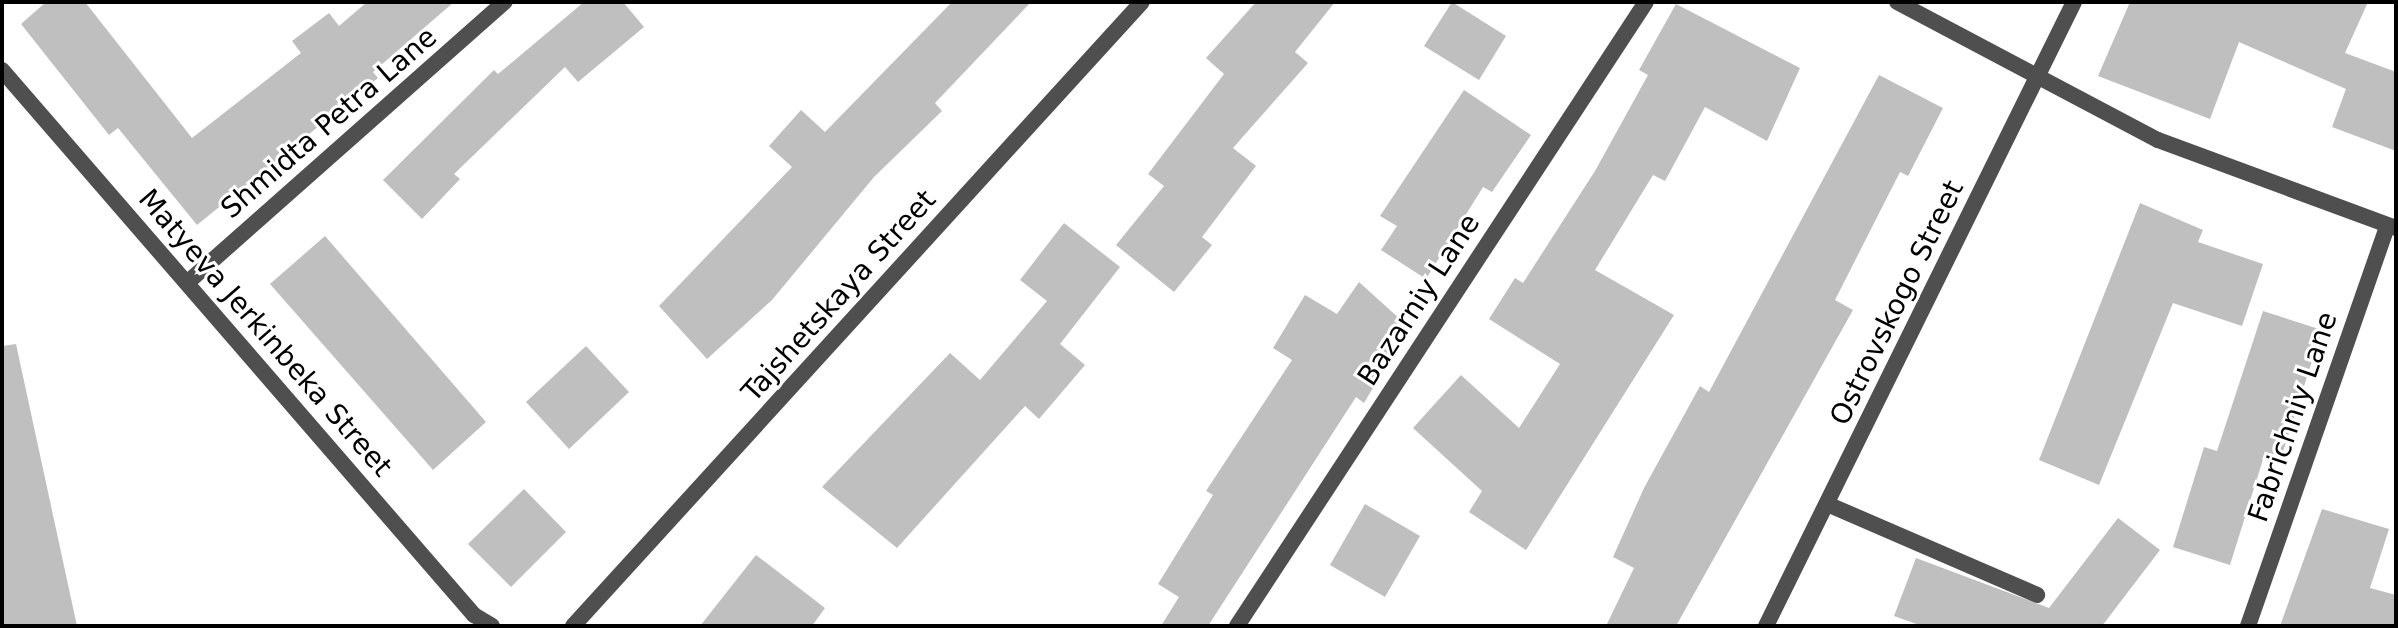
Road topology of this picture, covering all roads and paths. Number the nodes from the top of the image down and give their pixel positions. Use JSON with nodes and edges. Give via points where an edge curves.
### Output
{"nodes":[{"id":1,"x":505,"y":2,"type":"edge"},
{"id":2,"x":1142,"y":2,"type":"edge"},
{"id":3,"x":1646,"y":2,"type":"edge"},
{"id":4,"x":1897,"y":2,"type":"edge"},
{"id":5,"x":2074,"y":2,"type":"edge"},
{"id":6,"x":2,"y":70,"type":"edge"},
{"id":7,"x":2037,"y":77,"type":"junction"},
{"id":8,"x":2392,"y":227,"type":"edge"},
{"id":9,"x":188,"y":282,"type":"junction"},
{"id":10,"x":1827,"y":504,"type":"junction"},
{"id":11,"x":2037,"y":595,"type":"dead end"},
{"id":12,"x":468,"y":620,"type":"edge"},
{"id":13,"x":492,"y":626,"type":"edge"},
{"id":14,"x":573,"y":626,"type":"edge"},
{"id":15,"x":1237,"y":626,"type":"edge"},
{"id":16,"x":1766,"y":626,"type":"edge"},
{"id":17,"x":2248,"y":626,"type":"edge"}],
"edges":[{"from":1,"to":9,"type":"street","name":"Shmidta Petra Lane"},
{"from":2,"to":14,"type":"street","name":"Tajshetskaya Street"},
{"from":3,"to":15,"type":"street","name":"Bazarniy Lane"},
{"from":4,"to":7,"type":"street"},
{"from":5,"to":7,"type":"street","name":"Ostrovskogo Street"},
{"from":6,"to":9,"type":"street","name":"Matyeva Jerkinbeka Street"},
{"from":7,"to":8,"type":"street","via":[[2158,140]]},
{"from":7,"to":10,"type":"street","name":"Ostrovskogo Street"},
{"from":8,"to":17,"type":"street","name":"Fabrichniy Lane"},
{"from":9,"to":12,"type":"street","name":"Matyeva Jerkinbeka Street"},
{"from":10,"to":11,"type":"street"},
{"from":10,"to":16,"type":"street","name":"Ostrovskogo Street"},
{"from":12,"to":13,"type":"street","name":"Matyeva Jerkinbeka Street"}]}
